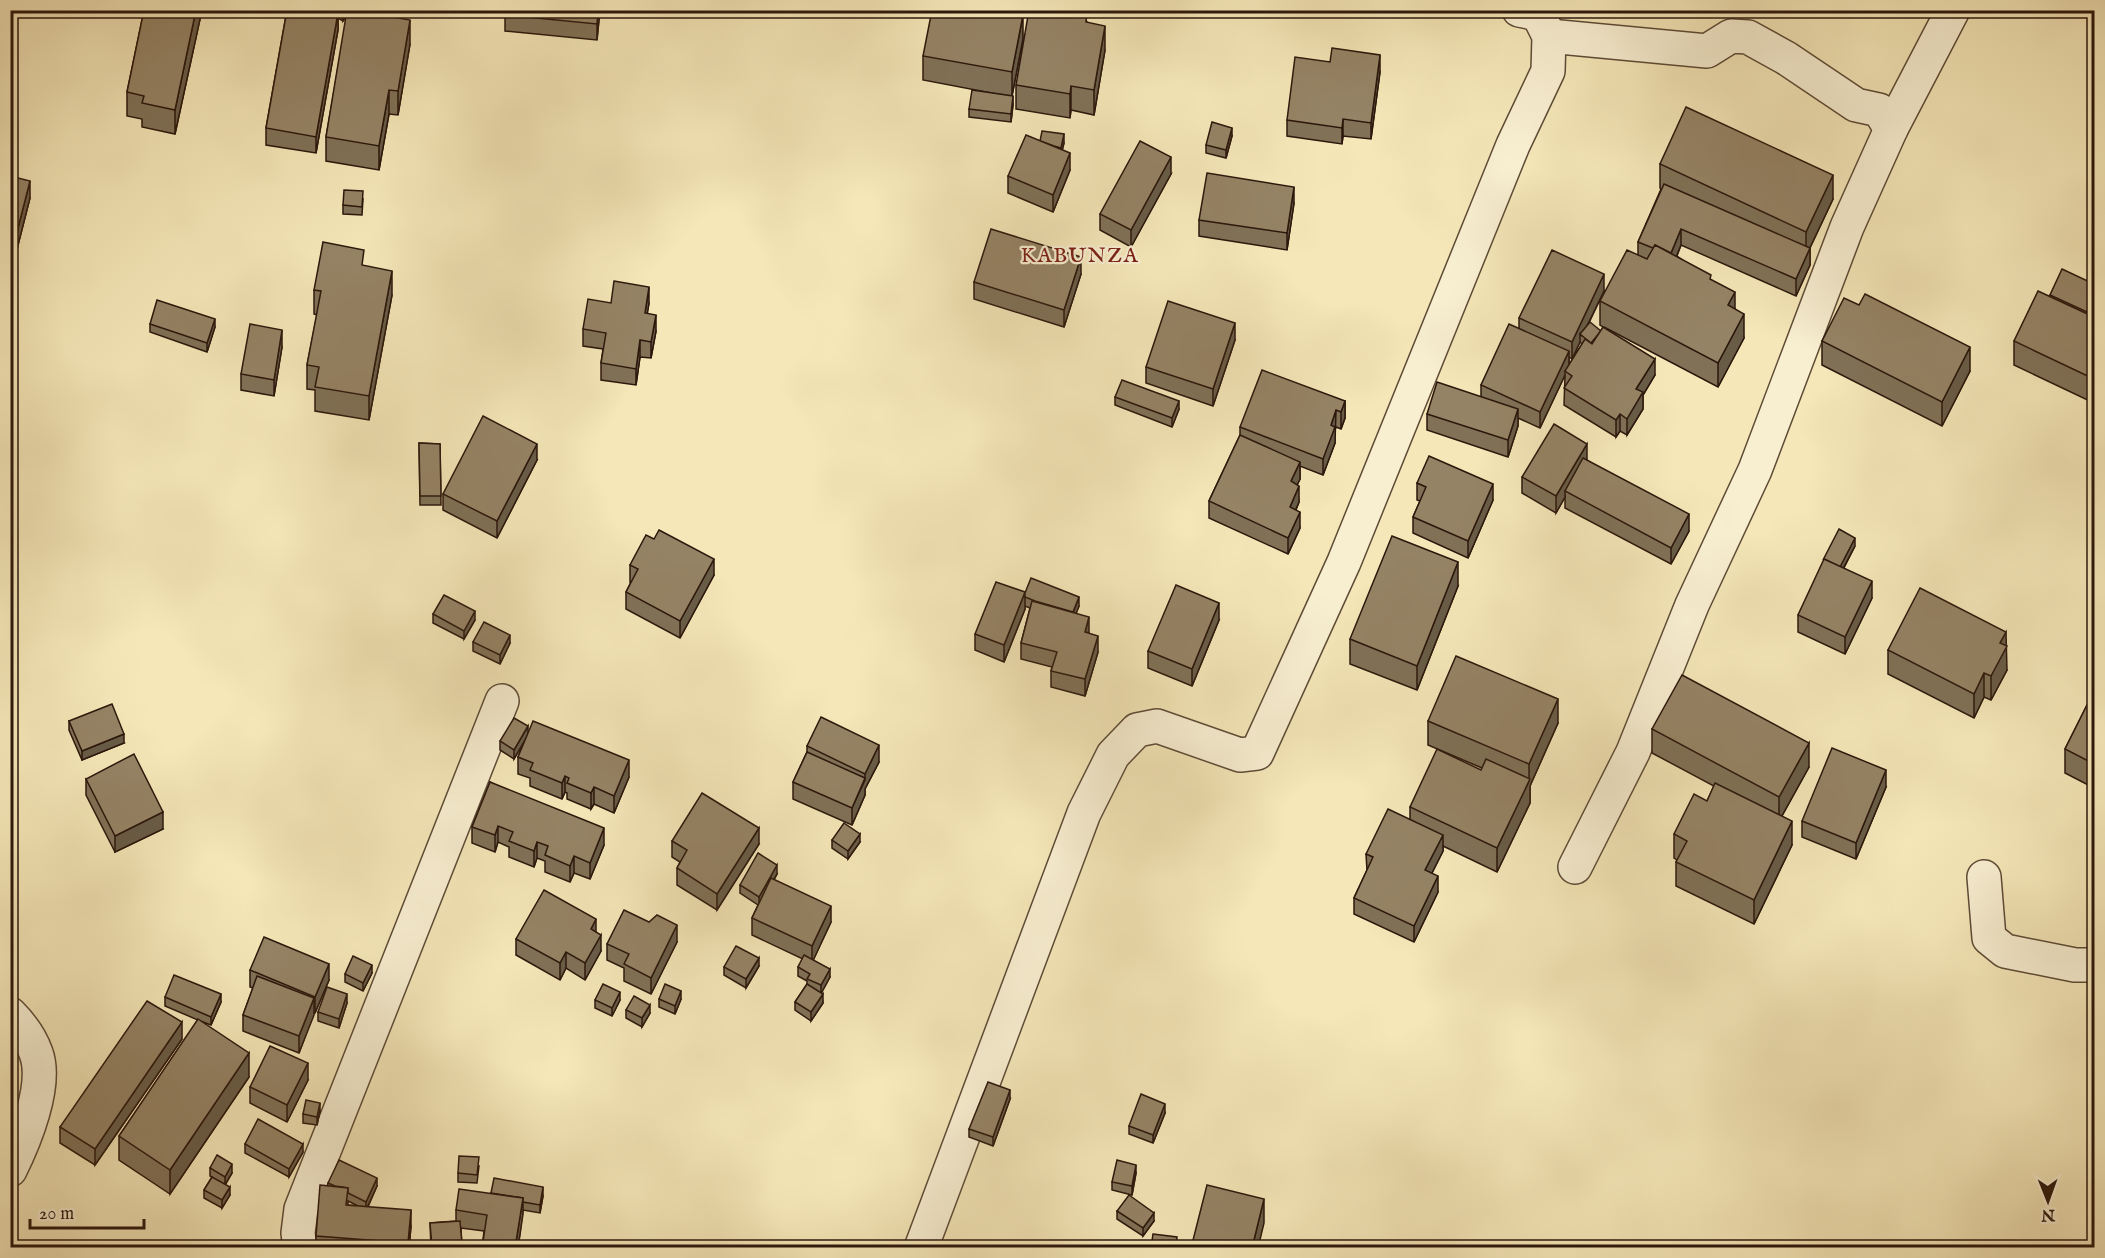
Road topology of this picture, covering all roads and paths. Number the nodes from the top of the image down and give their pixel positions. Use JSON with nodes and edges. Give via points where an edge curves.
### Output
{"nodes":[{"id":1,"x":1519,"y":10,"type":"edge"},
{"id":2,"x":1953,"y":10,"type":"edge"},
{"id":3,"x":1550,"y":36,"type":"junction"},
{"id":4,"x":1892,"y":129,"type":"junction"},
{"id":5,"x":502,"y":701,"type":"dead end"},
{"id":6,"x":1575,"y":867,"type":"dead end"},
{"id":7,"x":1984,"y":877,"type":"dead end"},
{"id":8,"x":2094,"y":965,"type":"edge"},
{"id":9,"x":10,"y":1014,"type":"edge"},
{"id":10,"x":10,"y":1170,"type":"edge"},
{"id":11,"x":300,"y":1248,"type":"edge"},
{"id":12,"x":921,"y":1248,"type":"edge"}],
"edges":[{"from":1,"to":3,"type":"street","via":[[1538,14]]},
{"from":2,"to":4,"type":"street"},
{"from":3,"to":4,"type":"street","via":[[1707,51],[1731,36],[1748,37],[1856,105],[1879,110]]},
{"from":3,"to":12,"type":"street","via":[[1548,71],[1513,145],[1344,562],[1257,753],[1240,755],[1157,726],[1137,730],[1113,755],[1084,813]]},
{"from":4,"to":6,"type":"street","via":[[1847,227],[1755,470],[1692,605],[1633,752]]},
{"from":5,"to":11,"type":"street","via":[[301,1209]]},
{"from":7,"to":8,"type":"street","via":[[1989,938],[2005,951]]},
{"from":9,"to":10,"type":"street","via":[[37,1055],[38,1085],[25,1140]]}]}
